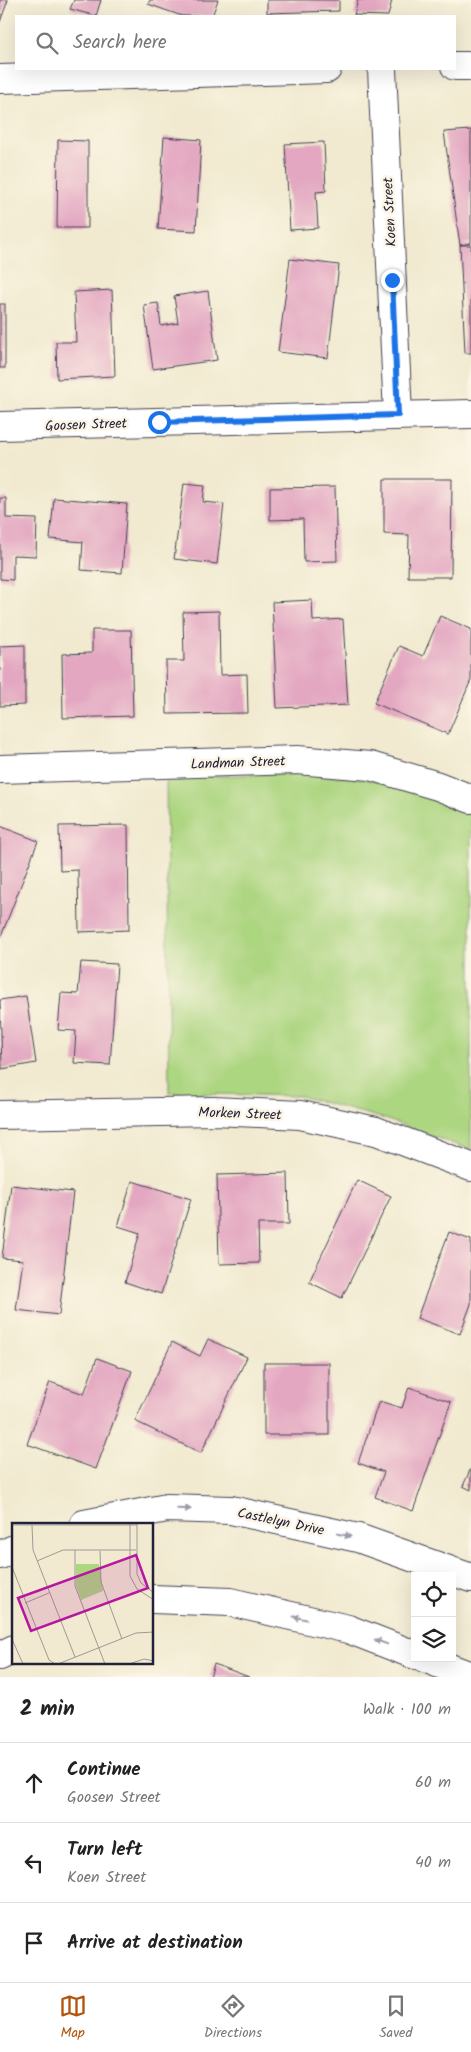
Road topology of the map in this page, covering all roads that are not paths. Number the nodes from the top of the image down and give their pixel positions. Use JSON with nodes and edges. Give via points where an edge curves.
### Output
{"nodes":[{"id":1,"x":456,"y":66,"type":"edge"},
{"id":2,"x":471,"y":66,"type":"edge"},
{"id":3,"x":294,"y":70,"type":"edge"},
{"id":4,"x":382,"y":70,"type":"edge"},
{"id":5,"x":0,"y":79,"type":"edge"},
{"id":6,"x":471,"y":414,"type":"edge"},
{"id":7,"x":398,"y":415,"type":"junction"},
{"id":8,"x":0,"y":426,"type":"edge"},
{"id":9,"x":0,"y":769,"type":"edge"},
{"id":10,"x":471,"y":799,"type":"edge"},
{"id":11,"x":0,"y":1115,"type":"edge"},
{"id":12,"x":471,"y":1167,"type":"edge"},
{"id":13,"x":89,"y":1523,"type":"edge"},
{"id":14,"x":12,"y":1550,"type":"edge"},
{"id":15,"x":0,"y":1555,"type":"edge"},
{"id":16,"x":471,"y":1578,"type":"edge"},
{"id":17,"x":154,"y":1599,"type":"edge"},
{"id":18,"x":12,"y":1650,"type":"edge"},
{"id":19,"x":411,"y":1653,"type":"edge"},
{"id":20,"x":0,"y":1656,"type":"edge"},
{"id":21,"x":434,"y":1662,"type":"edge"},
{"id":22,"x":471,"y":1676,"type":"edge"}],
"edges":[{"from":1,"to":2,"type":"street"},
{"from":3,"to":5,"type":"street"},
{"from":4,"to":7,"type":"street","name":"Koen Street"},
{"from":6,"to":7,"type":"street","name":"Goosen Street"},
{"from":7,"to":8,"type":"street","name":"Goosen Street"},
{"from":9,"to":10,"type":"street","name":"Landman Street","via":[[297,760],[370,766]]},
{"from":11,"to":12,"type":"street","name":"Morken Street","via":[[214,1112],[300,1115],[376,1132]]},
{"from":13,"to":16,"type":"street","name":"Castlelyn Drive","one_way":true,"via":[[167,1508],[230,1510],[358,1538]]},
{"from":14,"to":15,"type":"street"},
{"from":19,"to":17,"type":"street","one_way":true,"via":[[348,1629],[230,1602]]},
{"from":18,"to":20,"type":"street"},
{"from":21,"to":22,"type":"street"}]}
